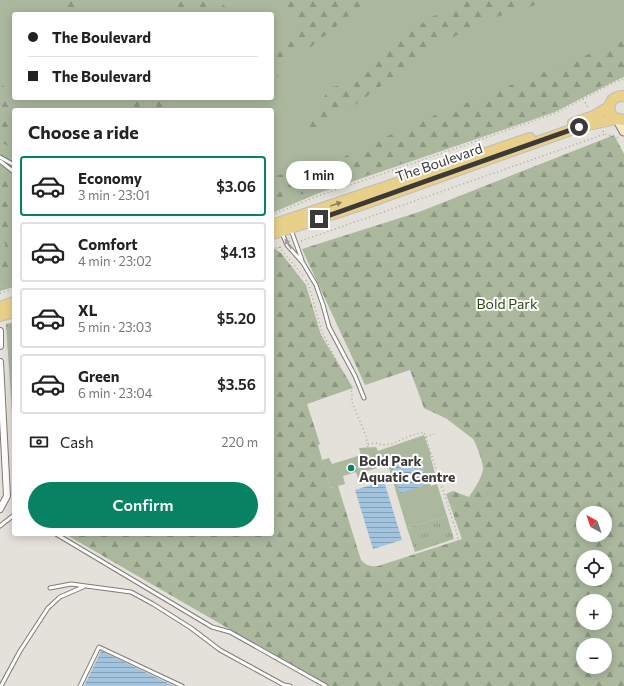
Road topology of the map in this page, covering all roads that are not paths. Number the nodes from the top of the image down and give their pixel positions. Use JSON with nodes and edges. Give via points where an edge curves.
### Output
{"nodes":[{"id":1,"x":624,"y":96,"type":"edge"},
{"id":2,"x":609,"y":107,"type":"junction"},
{"id":3,"x":619,"y":120,"type":"edge"},
{"id":4,"x":624,"y":131,"type":"edge"},
{"id":5,"x":0,"y":157,"type":"edge"},
{"id":6,"x":0,"y":161,"type":"edge"},
{"id":7,"x":12,"y":164,"type":"edge"},
{"id":8,"x":12,"y":170,"type":"edge"},
{"id":9,"x":281,"y":227,"type":"edge"},
{"id":10,"x":303,"y":262,"type":"junction"},
{"id":11,"x":12,"y":303,"type":"edge"},
{"id":12,"x":0,"y":307,"type":"edge"},
{"id":13,"x":12,"y":313,"type":"edge"},
{"id":14,"x":0,"y":316,"type":"edge"},
{"id":15,"x":0,"y":331,"type":"edge"},
{"id":16,"x":0,"y":346,"type":"edge"},
{"id":17,"x":0,"y":362,"type":"edge"},
{"id":18,"x":0,"y":388,"type":"edge"},
{"id":19,"x":364,"y":398,"type":"dead end"},
{"id":20,"x":0,"y":510,"type":"edge"},
{"id":21,"x":12,"y":517,"type":"edge"},
{"id":22,"x":0,"y":526,"type":"edge"},
{"id":23,"x":59,"y":536,"type":"edge"},
{"id":24,"x":85,"y":586,"type":"junction"},
{"id":25,"x":50,"y":588,"type":"dead end"},
{"id":26,"x":1,"y":686,"type":"edge"},
{"id":27,"x":80,"y":686,"type":"edge"},
{"id":28,"x":182,"y":686,"type":"edge"},
{"id":29,"x":290,"y":686,"type":"edge"},
{"id":30,"x":326,"y":686,"type":"edge"}],
"edges":[{"from":1,"to":2,"type":"main road","name":"The Boulevard","via":[[612,99]]},
{"from":2,"to":3,"type":"main road","via":[[611,115]]},
{"from":9,"to":2,"type":"main road","name":"The Boulevard","one_way":true,"via":[[594,116]]},
{"from":3,"to":4,"type":"street"},
{"from":3,"to":9,"type":"main road","name":"The Boulevard","via":[[579,127]]},
{"from":5,"to":7,"type":"lane"},
{"from":6,"to":8,"type":"lane"},
{"from":9,"to":10,"type":"lane","via":[[295,242]]},
{"from":10,"to":9,"type":"lane","one_way":true,"via":[[287,245]]},
{"from":10,"to":19,"type":"lane","via":[[316,285],[329,326],[358,381]]},
{"from":11,"to":12,"type":"main road"},
{"from":13,"to":14,"type":"main road"},
{"from":15,"to":16,"type":"street"},
{"from":17,"to":18,"type":"street"},
{"from":18,"to":20,"type":"street","via":[[7,496]]},
{"from":21,"to":22,"type":"lane"},
{"from":23,"to":30,"type":"lane","via":[[212,627],[230,632]]},
{"from":24,"to":25,"type":"lane","via":[[71,584]]},
{"from":24,"to":26,"type":"lane","via":[[60,597],[48,608]]},
{"from":24,"to":29,"type":"lane","via":[[130,592],[191,628],[220,650]]},
{"from":27,"to":28,"type":"lane","via":[[98,648],[101,647]]}]}
